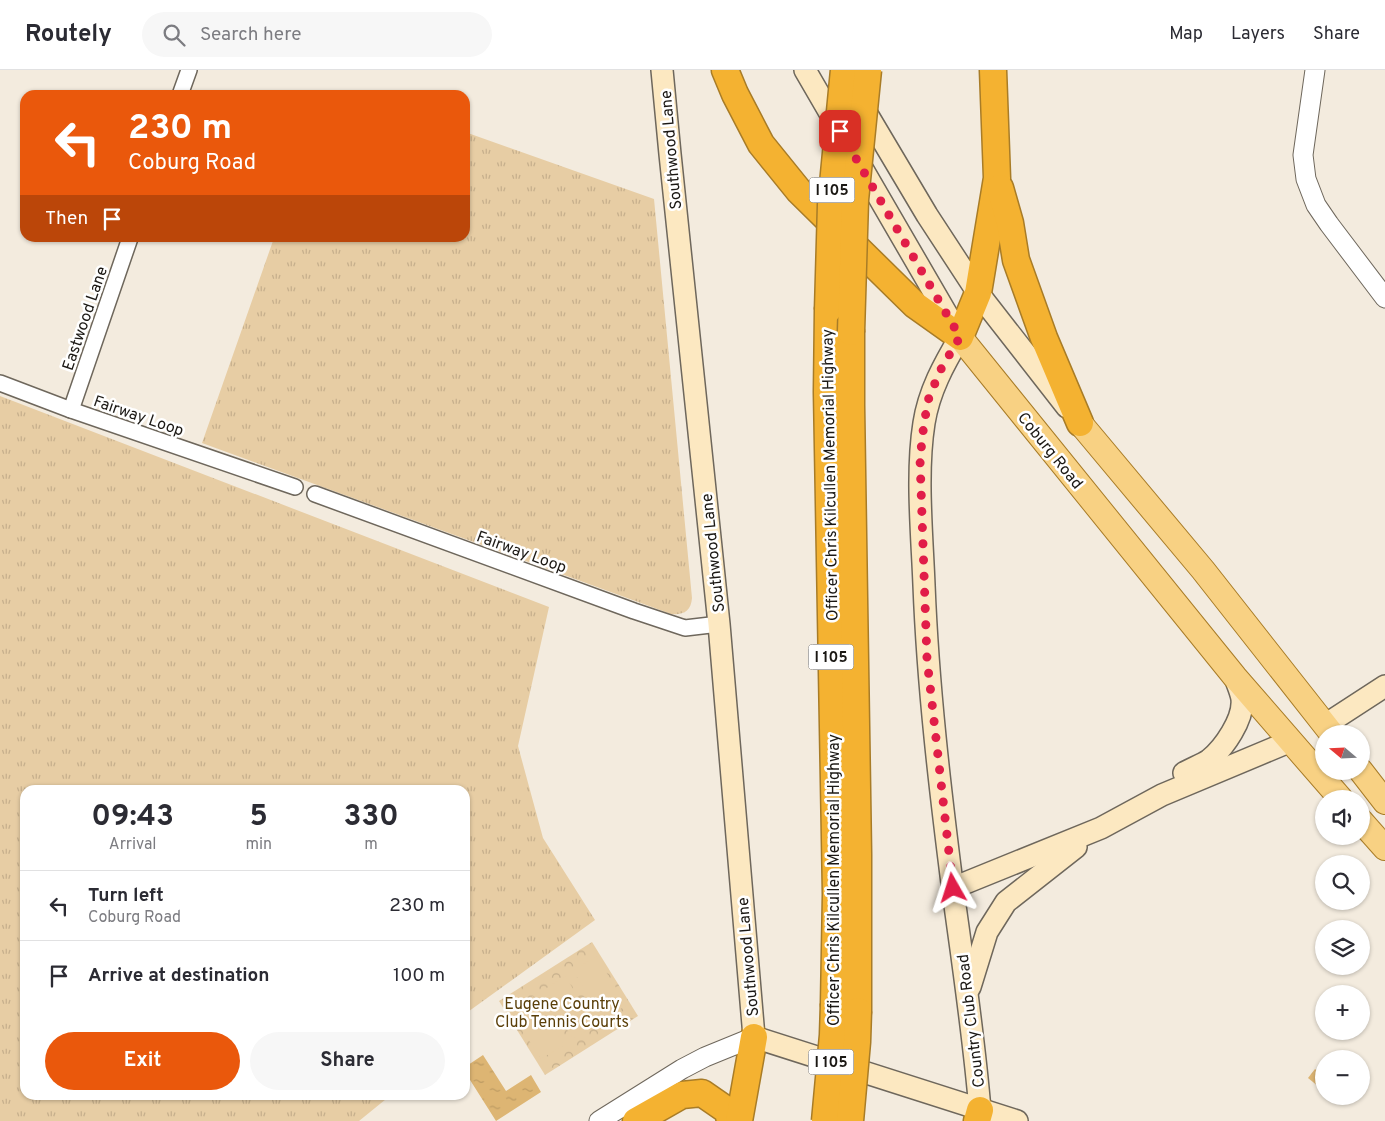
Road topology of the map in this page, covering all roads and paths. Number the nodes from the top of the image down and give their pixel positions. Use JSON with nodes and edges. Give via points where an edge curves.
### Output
{"nodes":[{"id":1,"x":189,"y":70,"type":"edge"},
{"id":2,"x":662,"y":70,"type":"edge"},
{"id":3,"x":726,"y":70,"type":"edge"},
{"id":4,"x":805,"y":70,"type":"edge"},
{"id":5,"x":843,"y":70,"type":"edge"},
{"id":6,"x":868,"y":70,"type":"edge"},
{"id":7,"x":993,"y":70,"type":"edge"},
{"id":8,"x":1315,"y":70,"type":"edge"},
{"id":9,"x":182,"y":90,"type":"edge"},
{"id":10,"x":1001,"y":219,"type":"junction"},
{"id":11,"x":129,"y":242,"type":"edge"},
{"id":12,"x":978,"y":293,"type":"junction"},
{"id":13,"x":1385,"y":298,"type":"edge"},
{"id":14,"x":960,"y":337,"type":"junction"},
{"id":15,"x":0,"y":383,"type":"edge"},
{"id":16,"x":71,"y":410,"type":"junction"},
{"id":17,"x":1080,"y":423,"type":"junction"},
{"id":18,"x":295,"y":487,"type":"dead end"},
{"id":19,"x":315,"y":494,"type":"dead end"},
{"id":20,"x":719,"y":624,"type":"junction"},
{"id":21,"x":1234,"y":677,"type":"junction"},
{"id":22,"x":1385,"y":686,"type":"edge"},
{"id":23,"x":1326,"y":725,"type":"edge"},
{"id":24,"x":1334,"y":725,"type":"edge"},
{"id":25,"x":1291,"y":742,"type":"junction"},
{"id":26,"x":1368,"y":780,"type":"edge"},
{"id":27,"x":1332,"y":790,"type":"edge"},
{"id":28,"x":1162,"y":795,"type":"junction"},
{"id":29,"x":1385,"y":802,"type":"edge"},
{"id":30,"x":1101,"y":828,"type":"junction"},
{"id":31,"x":1370,"y":831,"type":"edge"},
{"id":32,"x":1385,"y":848,"type":"edge"},
{"id":33,"x":953,"y":888,"type":"junction"},
{"id":34,"x":968,"y":995,"type":"junction"},
{"id":35,"x":846,"y":1008,"type":"junction"},
{"id":36,"x":754,"y":1037,"type":"junction"},
{"id":37,"x":979,"y":1116,"type":"edge"},
{"id":38,"x":599,"y":1121,"type":"edge"},
{"id":39,"x":636,"y":1121,"type":"edge"},
{"id":40,"x":730,"y":1121,"type":"edge"},
{"id":41,"x":740,"y":1121,"type":"edge"},
{"id":42,"x":826,"y":1121,"type":"edge"},
{"id":43,"x":850,"y":1121,"type":"edge"},
{"id":44,"x":1017,"y":1121,"type":"edge"}],
"edges":[{"from":1,"to":9,"type":"street"},
{"from":2,"to":20,"type":"main road","name":"Southwood Lane"},
{"from":3,"to":14,"type":"highway","via":[[761,144],[799,191],[915,305]]},
{"from":4,"to":14,"type":"main road","name":"Coburg Road"},
{"from":5,"to":12,"type":"main road","via":[[927,216]]},
{"from":5,"to":35,"type":"highway","name":"Officer Chris Kilcullen Memorial Highway","number":"I 105","bridge":true,"via":[[831,205],[827,402],[836,894]]},
{"from":6,"to":35,"type":"highway","name":"Officer Chris Kilcullen Memorial Highway","number":"I 105","bridge":true,"via":[[855,200],[851,332],[858,864]]},
{"from":7,"to":10,"type":"highway"},
{"from":8,"to":13,"type":"street","via":[[1303,155],[1306,179],[1328,224]]},
{"from":10,"to":12,"type":"highway"},
{"from":10,"to":17,"type":"highway","via":[[1044,338]]},
{"from":11,"to":16,"type":"street","name":"Eastwood Lane"},
{"from":12,"to":14,"type":"highway"},
{"from":12,"to":17,"type":"main road"},
{"from":14,"to":21,"type":"main road","name":"Coburg Road"},
{"from":14,"to":33,"type":"main road","name":"Country Club Road","via":[[929,397],[920,459],[927,659]]},
{"from":15,"to":16,"type":"street","name":"Fairway Loop"},
{"from":16,"to":18,"type":"street","name":"Fairway Loop"},
{"from":17,"to":23,"type":"main road","via":[[1203,570]]},
{"from":19,"to":20,"type":"street","name":"Fairway Loop","via":[[686,628]]},
{"from":20,"to":36,"type":"main road","name":"Southwood Lane"},
{"from":21,"to":25,"type":"main road","name":"Coburg Road"},
{"from":21,"to":28,"type":"main road","via":[[1242,699],[1237,723],[1209,760],[1176,777]]},
{"from":22,"to":24,"type":"main road"},
{"from":25,"to":27,"type":"main road","name":"Coburg Road"},
{"from":25,"to":28,"type":"main road"},
{"from":26,"to":29,"type":"main road"},
{"from":28,"to":30,"type":"main road"},
{"from":30,"to":33,"type":"main road"},
{"from":30,"to":34,"type":"main road","via":[[1006,902],[987,932]]},
{"from":31,"to":32,"type":"main road"},
{"from":33,"to":34,"type":"main road","name":"Country Club Road"},
{"from":34,"to":37,"type":"main road","name":"Country Club Road"},
{"from":35,"to":42,"type":"highway","name":"Officer Chris Kilcullen Memorial Highway","number":"I 105","bridge":true,"via":[[833,1042]]},
{"from":35,"to":43,"type":"highway","name":"Officer Chris Kilcullen Memorial Highway","number":"I 105","bridge":true,"via":[[856,1049]]},
{"from":36,"to":37,"type":"main road","name":"Country Club Road"},
{"from":36,"to":38,"type":"street","via":[[682,1069]]},
{"from":36,"to":41,"type":"highway"},
{"from":37,"to":44,"type":"main road"},
{"from":39,"to":40,"type":"highway","via":[[682,1095],[702,1093],[728,1111]]}]}
